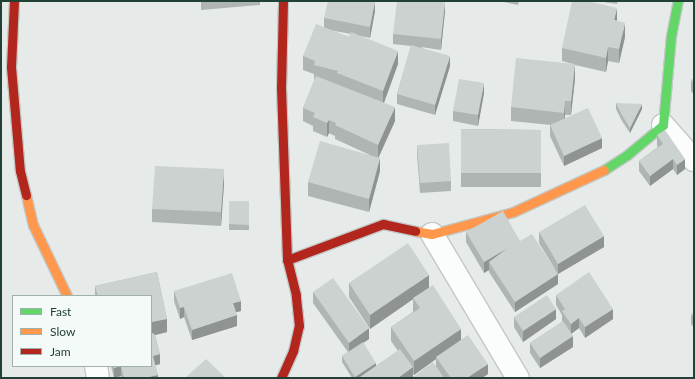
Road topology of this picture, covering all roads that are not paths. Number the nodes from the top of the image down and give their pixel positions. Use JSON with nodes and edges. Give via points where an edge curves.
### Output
{"nodes":[{"id":1,"x":14,"y":1,"type":"edge"},
{"id":2,"x":283,"y":1,"type":"edge"},
{"id":3,"x":678,"y":1,"type":"edge"},
{"id":4,"x":663,"y":125,"type":"junction"},
{"id":5,"x":694,"y":160,"type":"edge"},
{"id":6,"x":432,"y":234,"type":"junction"},
{"id":7,"x":287,"y":260,"type":"junction"},
{"id":8,"x":67,"y":295,"type":"edge"},
{"id":9,"x":96,"y":367,"type":"edge"},
{"id":10,"x":98,"y":378,"type":"edge"},
{"id":11,"x":281,"y":378,"type":"edge"},
{"id":12,"x":518,"y":378,"type":"edge"}],
"edges":[{"from":1,"to":8,"type":"street","via":[[11,67],[20,171],[33,225]]},
{"from":2,"to":7,"type":"street","via":[[281,102]]},
{"from":3,"to":4,"type":"street","via":[[671,36]]},
{"from":4,"to":5,"type":"street"},
{"from":4,"to":6,"type":"street","via":[[627,155],[556,194],[513,212]]},
{"from":6,"to":7,"type":"street","via":[[382,224]]},
{"from":6,"to":12,"type":"street"},
{"from":7,"to":11,"type":"street","via":[[296,295],[299,326],[293,351]]},
{"from":9,"to":10,"type":"street"}]}
